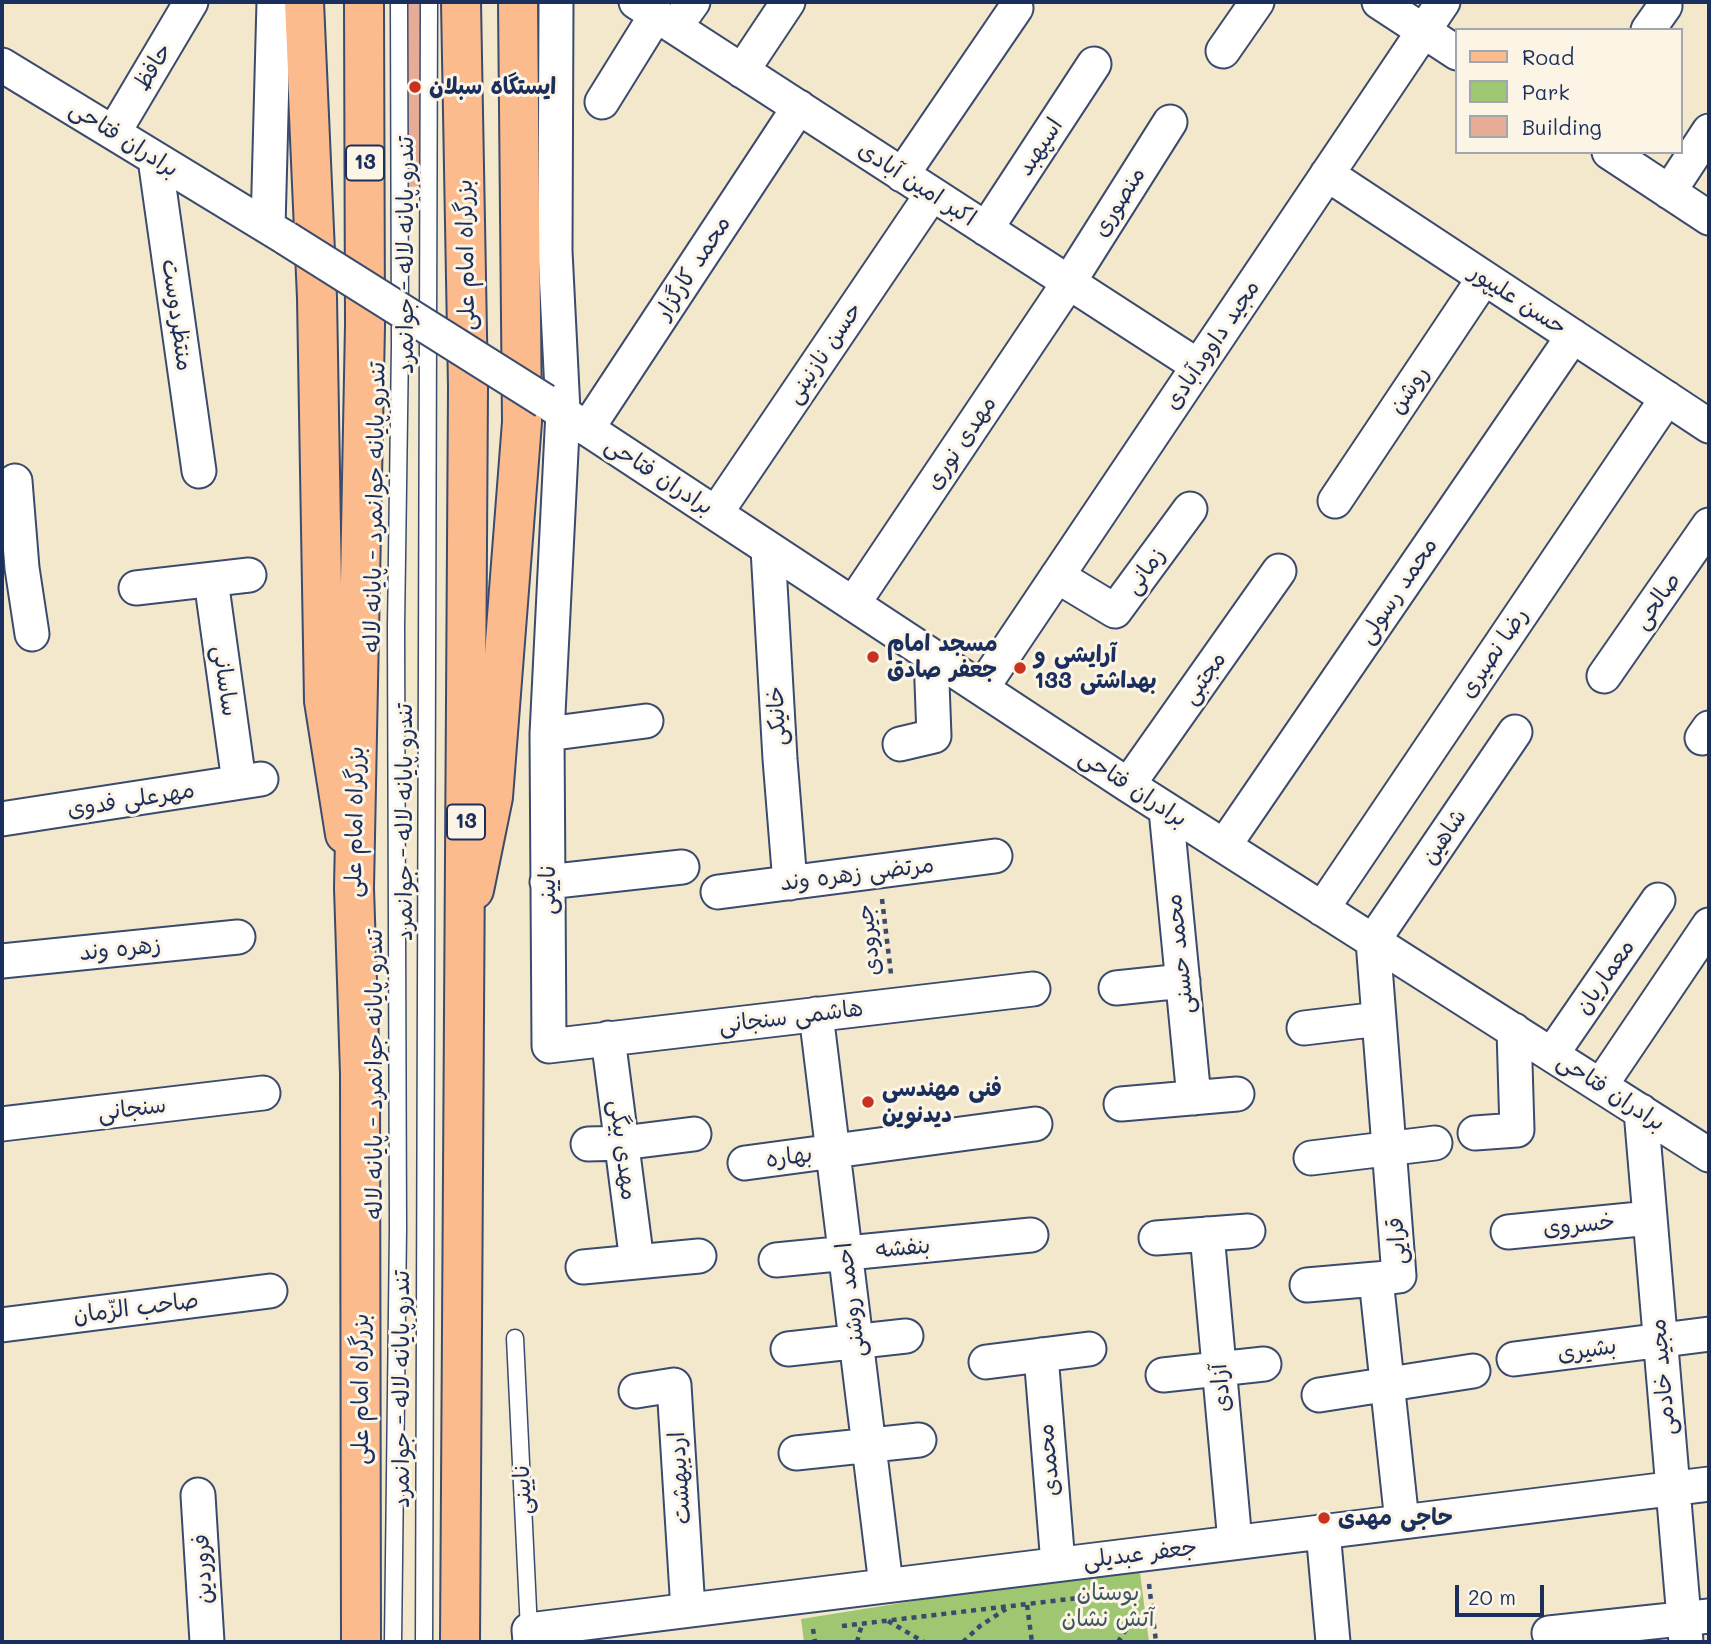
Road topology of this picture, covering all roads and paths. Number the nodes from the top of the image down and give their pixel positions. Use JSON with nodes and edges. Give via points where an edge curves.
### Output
{"nodes":[{"id":1,"x":191,"y":2,"type":"edge"},
{"id":2,"x":274,"y":2,"type":"edge"},
{"id":3,"x":304,"y":2,"type":"edge"},
{"id":4,"x":364,"y":2,"type":"edge"},
{"id":5,"x":399,"y":2,"type":"edge"},
{"id":6,"x":429,"y":2,"type":"edge"},
{"id":7,"x":461,"y":2,"type":"edge"},
{"id":8,"x":518,"y":2,"type":"edge"},
{"id":9,"x":556,"y":2,"type":"edge"},
{"id":10,"x":788,"y":2,"type":"edge"},
{"id":11,"x":1257,"y":2,"type":"edge"},
{"id":12,"x":1379,"y":2,"type":"edge"},
{"id":13,"x":1443,"y":2,"type":"edge"},
{"id":14,"x":1016,"y":8,"type":"dead end"},
{"id":15,"x":665,"y":11,"type":"edge"},
{"id":16,"x":1424,"y":31,"type":"junction"},
{"id":17,"x":1223,"y":51,"type":"dead end"},
{"id":18,"x":1456,"y":52,"type":"edge"},
{"id":19,"x":1094,"y":64,"type":"dead end"},
{"id":20,"x":2,"y":65,"type":"edge"},
{"id":21,"x":742,"y":71,"type":"junction"},
{"id":22,"x":602,"y":102,"type":"dead end"},
{"id":23,"x":799,"y":107,"type":"junction"},
{"id":24,"x":1170,"y":122,"type":"dead end"},
{"id":25,"x":1709,"y":131,"type":"edge"},
{"id":26,"x":114,"y":132,"type":"junction"},
{"id":27,"x":1612,"y":154,"type":"edge"},
{"id":28,"x":155,"y":159,"type":"junction"},
{"id":29,"x":1327,"y":174,"type":"junction"},
{"id":30,"x":902,"y":175,"type":"junction"},
{"id":31,"x":1669,"y":192,"type":"junction"},
{"id":32,"x":932,"y":194,"type":"junction"},
{"id":33,"x":1709,"y":218,"type":"edge"},
{"id":34,"x":267,"y":226,"type":"junction"},
{"id":35,"x":986,"y":229,"type":"junction"},
{"id":36,"x":1483,"y":278,"type":"junction"},
{"id":37,"x":1069,"y":282,"type":"junction"},
{"id":38,"x":1573,"y":336,"type":"junction"},
{"id":39,"x":1198,"y":366,"type":"junction"},
{"id":40,"x":1667,"y":398,"type":"junction"},
{"id":41,"x":565,"y":414,"type":"junction"},
{"id":42,"x":1709,"y":426,"type":"edge"},
{"id":43,"x":199,"y":471,"type":"dead end"},
{"id":44,"x":15,"y":481,"type":"dead end"},
{"id":45,"x":1335,"y":501,"type":"dead end"},
{"id":46,"x":1190,"y":509,"type":"dead end"},
{"id":47,"x":716,"y":513,"type":"junction"},
{"id":48,"x":1709,"y":525,"type":"edge"},
{"id":49,"x":768,"y":549,"type":"junction"},
{"id":50,"x":12,"y":569,"type":"edge"},
{"id":51,"x":1279,"y":571,"type":"dead end"},
{"id":52,"x":249,"y":575,"type":"dead end"},
{"id":53,"x":1057,"y":576,"type":"junction"},
{"id":54,"x":211,"y":580,"type":"junction"},
{"id":55,"x":136,"y":588,"type":"dead end"},
{"id":56,"x":853,"y":604,"type":"junction"},
{"id":57,"x":32,"y":634,"type":"dead end"},
{"id":58,"x":931,"y":656,"type":"junction"},
{"id":59,"x":1604,"y":676,"type":"dead end"},
{"id":60,"x":982,"y":688,"type":"junction"},
{"id":61,"x":646,"y":721,"type":"dead end"},
{"id":62,"x":1515,"y":732,"type":"dead end"},
{"id":63,"x":547,"y":734,"type":"junction"},
{"id":64,"x":900,"y":744,"type":"dead end"},
{"id":65,"x":250,"y":780,"type":"joint"},
{"id":66,"x":1128,"y":785,"type":"junction"},
{"id":67,"x":1166,"y":810,"type":"junction"},
{"id":68,"x":2,"y":819,"type":"edge"},
{"id":69,"x":1224,"y":846,"type":"junction"},
{"id":70,"x":995,"y":856,"type":"dead end"},
{"id":71,"x":682,"y":867,"type":"dead end"},
{"id":72,"x":879,"y":871,"type":"junction"},
{"id":73,"x":547,"y":882,"type":"junction"},
{"id":74,"x":790,"y":883,"type":"junction"},
{"id":75,"x":354,"y":888,"type":"junction"},
{"id":76,"x":718,"y":892,"type":"dead end"},
{"id":77,"x":1658,"y":900,"type":"dead end"},
{"id":78,"x":1322,"y":909,"type":"junction"},
{"id":79,"x":1709,"y":925,"type":"edge"},
{"id":80,"x":465,"y":930,"type":"junction"},
{"id":81,"x":238,"y":937,"type":"dead end"},
{"id":82,"x":1373,"y":941,"type":"junction"},
{"id":83,"x":2,"y":961,"type":"edge"},
{"id":84,"x":1183,"y":981,"type":"junction"},
{"id":85,"x":1116,"y":988,"type":"dead end"},
{"id":86,"x":1033,"y":989,"type":"dead end"},
{"id":87,"x":895,"y":1005,"type":"junction"},
{"id":88,"x":816,"y":1014,"type":"junction"},
{"id":89,"x":1380,"y":1020,"type":"junction"},
{"id":90,"x":1304,"y":1028,"type":"dead end"},
{"id":91,"x":1514,"y":1030,"type":"junction"},
{"id":92,"x":608,"y":1038,"type":"junction"},
{"id":93,"x":549,"y":1046,"type":"joint"},
{"id":94,"x":1552,"y":1054,"type":"junction"},
{"id":95,"x":1601,"y":1086,"type":"junction"},
{"id":96,"x":263,"y":1093,"type":"dead end"},
{"id":97,"x":1237,"y":1094,"type":"dead end"},
{"id":98,"x":1194,"y":1098,"type":"junction"},
{"id":99,"x":1121,"y":1104,"type":"dead end"},
{"id":100,"x":1641,"y":1111,"type":"junction"},
{"id":101,"x":2,"y":1124,"type":"edge"},
{"id":102,"x":1035,"y":1124,"type":"dead end"},
{"id":103,"x":1475,"y":1133,"type":"dead end"},
{"id":104,"x":694,"y":1134,"type":"dead end"},
{"id":105,"x":622,"y":1143,"type":"junction"},
{"id":106,"x":1434,"y":1143,"type":"dead end"},
{"id":107,"x":588,"y":1144,"type":"dead end"},
{"id":108,"x":1390,"y":1148,"type":"junction"},
{"id":109,"x":833,"y":1152,"type":"junction"},
{"id":110,"x":1709,"y":1155,"type":"edge"},
{"id":111,"x":1311,"y":1158,"type":"dead end"},
{"id":112,"x":745,"y":1163,"type":"dead end"},
{"id":113,"x":1650,"y":1218,"type":"junction"},
{"id":114,"x":1248,"y":1231,"type":"dead end"},
{"id":115,"x":1508,"y":1232,"type":"dead end"},
{"id":116,"x":1207,"y":1234,"type":"junction"},
{"id":117,"x":1031,"y":1235,"type":"dead end"},
{"id":118,"x":1157,"y":1238,"type":"dead end"},
{"id":119,"x":845,"y":1253,"type":"junction"},
{"id":120,"x":699,"y":1256,"type":"dead end"},
{"id":121,"x":776,"y":1260,"type":"dead end"},
{"id":122,"x":637,"y":1262,"type":"junction"},
{"id":123,"x":583,"y":1267,"type":"dead end"},
{"id":124,"x":1376,"y":1279,"type":"junction"},
{"id":125,"x":1307,"y":1285,"type":"dead end"},
{"id":126,"x":270,"y":1291,"type":"dead end"},
{"id":127,"x":2,"y":1325,"type":"edge"},
{"id":128,"x":1709,"y":1334,"type":"edge"},
{"id":129,"x":906,"y":1336,"type":"dead end"},
{"id":130,"x":515,"y":1338,"type":"dead end"},
{"id":131,"x":1660,"y":1340,"type":"junction"},
{"id":132,"x":856,"y":1342,"type":"junction"},
{"id":133,"x":788,"y":1349,"type":"dead end"},
{"id":134,"x":1089,"y":1349,"type":"dead end"},
{"id":135,"x":1041,"y":1355,"type":"junction"},
{"id":136,"x":1514,"y":1359,"type":"dead end"},
{"id":137,"x":986,"y":1362,"type":"dead end"},
{"id":138,"x":1264,"y":1364,"type":"dead end"},
{"id":139,"x":1219,"y":1370,"type":"junction"},
{"id":140,"x":1473,"y":1371,"type":"dead end"},
{"id":141,"x":1163,"y":1375,"type":"dead end"},
{"id":142,"x":1388,"y":1384,"type":"junction"},
{"id":143,"x":636,"y":1391,"type":"dead end"},
{"id":144,"x":1319,"y":1395,"type":"dead end"},
{"id":145,"x":919,"y":1440,"type":"dead end"},
{"id":146,"x":869,"y":1446,"type":"junction"},
{"id":147,"x":796,"y":1453,"type":"dead end"},
{"id":148,"x":1709,"y":1483,"type":"edge"},
{"id":149,"x":1672,"y":1488,"type":"junction"},
{"id":150,"x":198,"y":1495,"type":"dead end"},
{"id":151,"x":1402,"y":1522,"type":"junction"},
{"id":152,"x":1323,"y":1531,"type":"junction"},
{"id":153,"x":1235,"y":1542,"type":"junction"},
{"id":154,"x":1145,"y":1554,"type":"junction"},
{"id":155,"x":1058,"y":1564,"type":"junction"},
{"id":156,"x":886,"y":1585,"type":"junction"},
{"id":157,"x":1027,"y":1605,"type":"dead end"},
{"id":158,"x":1010,"y":1606,"type":"dead end"},
{"id":159,"x":688,"y":1610,"type":"junction"},
{"id":160,"x":1152,"y":1611,"type":"junction"},
{"id":161,"x":887,"y":1621,"type":"dead end"},
{"id":162,"x":862,"y":1624,"type":"dead end"},
{"id":163,"x":1693,"y":1625,"type":"edge"},
{"id":164,"x":813,"y":1629,"type":"dead end"},
{"id":165,"x":1549,"y":1633,"type":"dead end"},
{"id":166,"x":530,"y":1636,"type":"edge"},
{"id":167,"x":207,"y":1642,"type":"edge"},
{"id":168,"x":361,"y":1642,"type":"edge"},
{"id":169,"x":393,"y":1642,"type":"edge"},
{"id":170,"x":424,"y":1642,"type":"edge"},
{"id":171,"x":460,"y":1642,"type":"edge"},
{"id":172,"x":815,"y":1642,"type":"edge"},
{"id":173,"x":857,"y":1642,"type":"edge"},
{"id":174,"x":921,"y":1642,"type":"edge"},
{"id":175,"x":963,"y":1642,"type":"edge"},
{"id":176,"x":1032,"y":1642,"type":"edge"},
{"id":177,"x":1118,"y":1642,"type":"edge"},
{"id":178,"x":1156,"y":1642,"type":"edge"},
{"id":179,"x":1333,"y":1642,"type":"edge"}],
"edges":[{"from":1,"to":26,"type":"street","name":"حافظ"},
{"from":2,"to":34,"type":"street"},
{"from":3,"to":75,"type":"main road","via":[[317,298],[324,701]]},
{"from":4,"to":75,"type":"main road","name":"بزرگراه امام علی","number":"13","via":[[365,325]]},
{"from":5,"to":169,"type":"lane","name":"تندرو پایانه جوانمرد - پایانه لاله"},
{"from":6,"to":170,"type":"lane","name":"تندرو پایانه لاله - جوانمرد"},
{"from":7,"to":80,"type":"main road","name":"بزرگراه امام علی","number":"13","via":[[468,388]]},
{"from":8,"to":80,"type":"main road","via":[[522,422],[493,797]]},
{"from":9,"to":41,"type":"street","name":"نایینی","via":[[555,251]]},
{"from":10,"to":21,"type":"street"},
{"from":11,"to":17,"type":"street"},
{"from":12,"to":16,"type":"street"},
{"from":13,"to":16,"type":"street","name":"مجید داوودآبادی"},
{"from":14,"to":30,"type":"street"},
{"from":15,"to":21,"type":"street","name":"اکبر امین آبادی"},
{"from":15,"to":22,"type":"street"},
{"from":16,"to":18,"type":"street"},
{"from":16,"to":29,"type":"street","name":"مجید داوودآبادی"},
{"from":19,"to":35,"type":"street","name":"اسپهبد"},
{"from":20,"to":26,"type":"street","name":"برادران فتاحی"},
{"from":21,"to":23,"type":"street","name":"اکبر امین آبادی"},
{"from":23,"to":30,"type":"street","name":"اکبر امین آبادی"},
{"from":23,"to":41,"type":"street","name":"محمد کارگزار"},
{"from":24,"to":37,"type":"street","name":"منصوری"},
{"from":25,"to":31,"type":"street"},
{"from":26,"to":28,"type":"street","name":"برادران فتاحی"},
{"from":27,"to":31,"type":"street"},
{"from":28,"to":34,"type":"street","name":"برادران فتاحی"},
{"from":28,"to":43,"type":"street","name":"منتظردوست"},
{"from":29,"to":36,"type":"street","name":"حسن علیپور"},
{"from":29,"to":39,"type":"street","name":"مجید داوودآبادی"},
{"from":30,"to":32,"type":"street","name":"اکبر امین آبادی"},
{"from":31,"to":33,"type":"street"},
{"from":32,"to":35,"type":"street","name":"اکبر امین آبادی"},
{"from":32,"to":47,"type":"street","name":"حسن نازنینی"},
{"from":34,"to":41,"type":"street","name":"برادران فتاحی","bridge":true},
{"from":35,"to":37,"type":"street","name":"اکبر امین آبادی"},
{"from":36,"to":38,"type":"street","name":"حسن علیپور"},
{"from":36,"to":45,"type":"street","name":"روشن"},
{"from":37,"to":39,"type":"street","name":"اکبر امین آبادی"},
{"from":37,"to":56,"type":"street","name":"مهدی نوری"},
{"from":38,"to":40,"type":"street","name":"حسن علیپور"},
{"from":38,"to":69,"type":"street","name":"محمد رسولی"},
{"from":39,"to":53,"type":"street","name":"مجید داوودآبادی"},
{"from":40,"to":42,"type":"street","name":"حسن علیپور"},
{"from":40,"to":78,"type":"street","name":"رضا نصیری"},
{"from":41,"to":47,"type":"street","name":"برادران فتاحی"},
{"from":41,"to":63,"type":"street","name":"نایینی"},
{"from":44,"to":50,"type":"street"},
{"from":46,"to":53,"type":"street","name":"زمانی","via":[[1115,611]]},
{"from":47,"to":49,"type":"street","name":"برادران فتاحی"},
{"from":48,"to":59,"type":"street","name":"صالحی"},
{"from":49,"to":56,"type":"street","name":"برادران فتاحی"},
{"from":49,"to":74,"type":"street","name":"خانیکی"},
{"from":50,"to":57,"type":"street"},
{"from":51,"to":66,"type":"street","name":"مجتبی"},
{"from":52,"to":54,"type":"street"},
{"from":53,"to":60,"type":"street","name":"مجید داوودآبادی"},
{"from":54,"to":55,"type":"street"},
{"from":54,"to":65,"type":"street","name":"ساسانی"},
{"from":56,"to":58,"type":"street","name":"برادران فتاحی"},
{"from":58,"to":60,"type":"street","name":"برادران فتاحی"},
{"from":58,"to":64,"type":"street","via":[[934,736]]},
{"from":60,"to":66,"type":"street","name":"برادران فتاحی"},
{"from":61,"to":63,"type":"street"},
{"from":62,"to":82,"type":"street","name":"شاهین"},
{"from":63,"to":73,"type":"street","name":"نایینی"},
{"from":65,"to":68,"type":"street","name":"مهرعلی فدوی"},
{"from":66,"to":67,"type":"street","name":"برادران فتاحی"},
{"from":67,"to":69,"type":"street","name":"برادران فتاحی"},
{"from":67,"to":84,"type":"street","name":"محمد حسنی"},
{"from":69,"to":78,"type":"street","name":"برادران فتاحی"},
{"from":70,"to":72,"type":"street","name":"مرتضی زهره وند"},
{"from":71,"to":73,"type":"street"},
{"from":72,"to":74,"type":"street","name":"مرتضی زهره وند"},
{"from":72,"to":87,"type":"path","name":"جیرودی"},
{"from":73,"to":93,"type":"street","name":"نایینی"},
{"from":74,"to":76,"type":"street","name":"مرتضی زهره وند"},
{"from":75,"to":168,"type":"main road","name":"بزرگراه امام علی","number":"13","via":[[360,1088]]},
{"from":77,"to":94,"type":"street","name":"معماریان"},
{"from":78,"to":82,"type":"street","name":"برادران فتاحی"},
{"from":79,"to":95,"type":"street"},
{"from":80,"to":171,"type":"main road","name":"بزرگراه امام علی","number":"13"},
{"from":81,"to":83,"type":"street","name":"زهره وند"},
{"from":82,"to":89,"type":"street","name":"قرایی"},
{"from":82,"to":91,"type":"street","name":"برادران فتاحی"},
{"from":84,"to":85,"type":"street"},
{"from":84,"to":98,"type":"street","name":"محمد حسنی"},
{"from":86,"to":87,"type":"street","name":"هاشمی سنجانی"},
{"from":87,"to":88,"type":"street","name":"هاشمی سنجانی"},
{"from":88,"to":92,"type":"street","name":"هاشمی سنجانی"},
{"from":88,"to":109,"type":"street","name":"احمد روشنی"},
{"from":89,"to":90,"type":"street"},
{"from":89,"to":108,"type":"street","name":"قرایی"},
{"from":91,"to":94,"type":"street","name":"برادران فتاحی"},
{"from":91,"to":103,"type":"street","via":[[1517,1130]]},
{"from":92,"to":93,"type":"street","name":"هاشمی سنجانی"},
{"from":92,"to":105,"type":"street","name":"مهدی بیگی"},
{"from":94,"to":95,"type":"street","name":"برادران فتاحی"},
{"from":95,"to":100,"type":"street","name":"برادران فتاحی"},
{"from":96,"to":101,"type":"street","name":"سنجانی"},
{"from":97,"to":98,"type":"street"},
{"from":98,"to":99,"type":"street"},
{"from":100,"to":110,"type":"street","name":"برادران فتاحی"},
{"from":100,"to":113,"type":"street","name":"مجید خادمی"},
{"from":102,"to":109,"type":"street","name":"بهاره"},
{"from":104,"to":105,"type":"street"},
{"from":105,"to":107,"type":"street"},
{"from":105,"to":122,"type":"street","name":"مهدی بیگی"},
{"from":106,"to":108,"type":"street"},
{"from":108,"to":111,"type":"street"},
{"from":108,"to":124,"type":"street","name":"قرایی","via":[[1399,1276]]},
{"from":109,"to":112,"type":"street","name":"بهاره"},
{"from":109,"to":119,"type":"street","name":"احمد روشنی"},
{"from":113,"to":115,"type":"street","name":"خسروی"},
{"from":113,"to":131,"type":"street","name":"مجید خادمی"},
{"from":114,"to":116,"type":"street"},
{"from":116,"to":118,"type":"street"},
{"from":116,"to":139,"type":"street","name":"آزادی"},
{"from":117,"to":119,"type":"street","name":"بنفشه"},
{"from":119,"to":121,"type":"street","name":"بنفشه"},
{"from":119,"to":132,"type":"street","name":"احمد روشنی"},
{"from":120,"to":122,"type":"street"},
{"from":122,"to":123,"type":"street"},
{"from":124,"to":125,"type":"street"},
{"from":124,"to":142,"type":"street","name":"قرایی"},
{"from":126,"to":127,"type":"street","name":"صاحب الزّمان"},
{"from":128,"to":131,"type":"street","name":"بشیری"},
{"from":129,"to":132,"type":"street"},
{"from":130,"to":166,"type":"lane","name":"نایینی"},
{"from":131,"to":136,"type":"street","name":"بشیری"},
{"from":131,"to":149,"type":"street","name":"مجید خادمی"},
{"from":132,"to":133,"type":"street"},
{"from":132,"to":146,"type":"street","name":"احمد روشنی"},
{"from":134,"to":135,"type":"street"},
{"from":135,"to":137,"type":"street"},
{"from":135,"to":155,"type":"street","name":"محمدی"},
{"from":138,"to":139,"type":"street"},
{"from":139,"to":141,"type":"street"},
{"from":139,"to":153,"type":"street","name":"آزادی"},
{"from":140,"to":142,"type":"street"},
{"from":142,"to":144,"type":"street"},
{"from":142,"to":151,"type":"street","name":"قرایی"},
{"from":143,"to":159,"type":"street","name":"اردیبهشت","via":[[674,1385]]},
{"from":145,"to":146,"type":"street"},
{"from":146,"to":147,"type":"street"},
{"from":146,"to":156,"type":"street","name":"احمد روشنی"},
{"from":148,"to":149,"type":"street","name":"جعفر عبدیلی"},
{"from":149,"to":151,"type":"street","name":"جعفر عبدیلی"},
{"from":149,"to":163,"type":"street","name":"مجید خادمی"},
{"from":150,"to":167,"type":"street","name":"فروردین"},
{"from":151,"to":152,"type":"street","name":"جعفر عبدیلی"},
{"from":152,"to":153,"type":"street","name":"جعفر عبدیلی"},
{"from":152,"to":179,"type":"street"},
{"from":153,"to":154,"type":"street","name":"جعفر عبدیلی"},
{"from":154,"to":155,"type":"street","name":"جعفر عبدیلی"},
{"from":154,"to":160,"type":"path"},
{"from":155,"to":156,"type":"street","name":"جعفر عبدیلی"},
{"from":156,"to":159,"type":"street","name":"جعفر عبدیلی"},
{"from":157,"to":176,"type":"path"},
{"from":158,"to":175,"type":"path"},
{"from":159,"to":166,"type":"street","name":"جعفر عبدیلی"},
{"from":160,"to":177,"type":"path"},
{"from":160,"to":178,"type":"path"},
{"from":161,"to":174,"type":"path"},
{"from":162,"to":173,"type":"path"},
{"from":163,"to":165,"type":"street"},
{"from":164,"to":172,"type":"path"}]}
